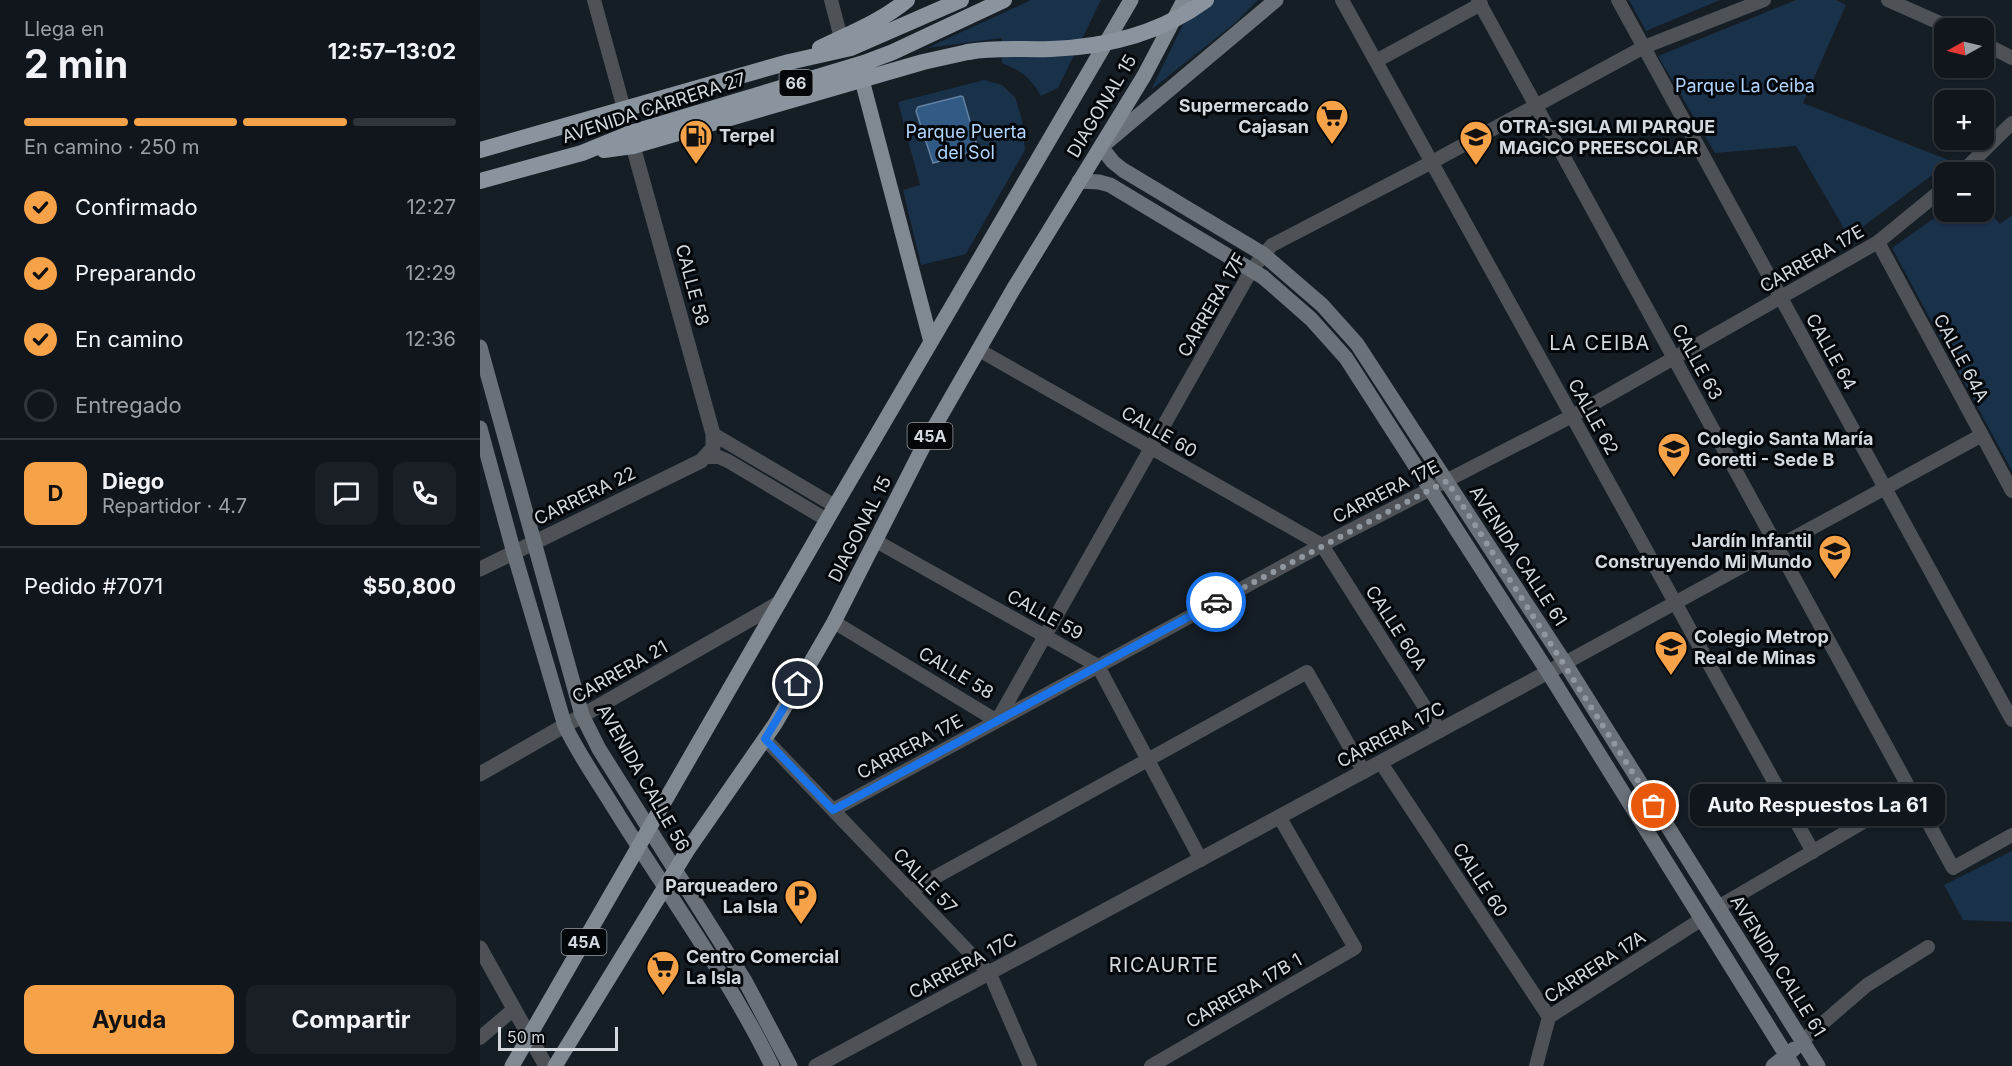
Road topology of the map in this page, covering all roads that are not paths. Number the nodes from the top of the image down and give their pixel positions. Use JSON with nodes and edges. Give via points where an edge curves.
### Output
{"nodes":[{"id":1,"x":594,"y":0,"type":"edge"},
{"id":2,"x":831,"y":0,"type":"edge"},
{"id":3,"x":907,"y":0,"type":"edge"},
{"id":4,"x":961,"y":0,"type":"edge"},
{"id":5,"x":1004,"y":0,"type":"edge"},
{"id":6,"x":1131,"y":0,"type":"edge"},
{"id":7,"x":1184,"y":0,"type":"edge"},
{"id":8,"x":1206,"y":0,"type":"edge"},
{"id":9,"x":1342,"y":0,"type":"edge"},
{"id":10,"x":1618,"y":0,"type":"edge"},
{"id":11,"x":1764,"y":0,"type":"edge"},
{"id":12,"x":1888,"y":0,"type":"edge"},
{"id":13,"x":1276,"y":1,"type":"edge"},
{"id":14,"x":1480,"y":2,"type":"edge"},
{"id":15,"x":1934,"y":20,"type":"edge"},
{"id":16,"x":841,"y":38,"type":"junction"},
{"id":17,"x":1644,"y":47,"type":"junction"},
{"id":18,"x":1994,"y":47,"type":"edge"},
{"id":19,"x":2010,"y":53,"type":"edge"},
{"id":20,"x":1376,"y":61,"type":"junction"},
{"id":21,"x":789,"y":62,"type":"junction"},
{"id":22,"x":862,"y":80,"type":"junction"},
{"id":23,"x":1536,"y":105,"type":"junction"},
{"id":24,"x":624,"y":109,"type":"junction"},
{"id":25,"x":2012,"y":123,"type":"edge"},
{"id":26,"x":633,"y":146,"type":"junction"},
{"id":27,"x":1101,"y":147,"type":"junction"},
{"id":28,"x":480,"y":150,"type":"edge"},
{"id":29,"x":582,"y":153,"type":"junction"},
{"id":30,"x":1431,"y":162,"type":"junction"},
{"id":31,"x":1972,"y":162,"type":"edge"},
{"id":32,"x":480,"y":181,"type":"edge"},
{"id":33,"x":1079,"y":181,"type":"junction"},
{"id":34,"x":1934,"y":196,"type":"edge"},
{"id":35,"x":1878,"y":242,"type":"junction"},
{"id":36,"x":1263,"y":254,"type":"junction"},
{"id":37,"x":1252,"y":269,"type":"junction"},
{"id":38,"x":1781,"y":298,"type":"junction"},
{"id":39,"x":931,"y":342,"type":"junction"},
{"id":40,"x":480,"y":348,"type":"edge"},
{"id":41,"x":979,"y":350,"type":"junction"},
{"id":42,"x":1674,"y":358,"type":"junction"},
{"id":43,"x":1572,"y":416,"type":"junction"},
{"id":44,"x":480,"y":428,"type":"edge"},
{"id":45,"x":713,"y":434,"type":"junction"},
{"id":46,"x":1982,"y":435,"type":"junction"},
{"id":47,"x":1151,"y":448,"type":"junction"},
{"id":48,"x":706,"y":457,"type":"junction"},
{"id":49,"x":1447,"y":481,"type":"junction"},
{"id":50,"x":1885,"y":488,"type":"junction"},
{"id":51,"x":1430,"y":489,"type":"junction"},
{"id":52,"x":2012,"y":491,"type":"edge"},
{"id":53,"x":831,"y":513,"type":"junction"},
{"id":54,"x":876,"y":541,"type":"junction"},
{"id":55,"x":533,"y":543,"type":"junction"},
{"id":56,"x":1322,"y":545,"type":"junction"},
{"id":57,"x":1778,"y":547,"type":"junction"},
{"id":58,"x":514,"y":553,"type":"junction"},
{"id":59,"x":480,"y":569,"type":"edge"},
{"id":60,"x":779,"y":603,"type":"junction"},
{"id":61,"x":1675,"y":603,"type":"junction"},
{"id":62,"x":834,"y":622,"type":"junction"},
{"id":63,"x":1045,"y":636,"type":"junction"},
{"id":64,"x":1565,"y":663,"type":"junction"},
{"id":65,"x":1098,"y":666,"type":"junction"},
{"id":66,"x":1548,"y":672,"type":"junction"},
{"id":67,"x":582,"y":716,"type":"junction"},
{"id":68,"x":2012,"y":720,"type":"edge"},
{"id":69,"x":997,"y":721,"type":"junction"},
{"id":70,"x":565,"y":726,"type":"junction"},
{"id":71,"x":1440,"y":731,"type":"junction"},
{"id":72,"x":765,"y":739,"type":"junction"},
{"id":73,"x":1148,"y":760,"type":"junction"},
{"id":74,"x":1381,"y":763,"type":"junction"},
{"id":75,"x":1364,"y":772,"type":"junction"},
{"id":76,"x":480,"y":774,"type":"edge"},
{"id":77,"x":1912,"y":793,"type":"junction"},
{"id":78,"x":833,"y":810,"type":"junction"},
{"id":79,"x":1280,"y":818,"type":"junction"},
{"id":80,"x":650,"y":829,"type":"junction"},
{"id":81,"x":2012,"y":835,"type":"edge"},
{"id":82,"x":639,"y":847,"type":"junction"},
{"id":83,"x":1813,"y":852,"type":"junction"},
{"id":84,"x":1201,"y":860,"type":"junction"},
{"id":85,"x":675,"y":870,"type":"junction"},
{"id":86,"x":665,"y":887,"type":"junction"},
{"id":87,"x":910,"y":891,"type":"junction"},
{"id":88,"x":1718,"y":907,"type":"junction"},
{"id":89,"x":1702,"y":919,"type":"junction"},
{"id":90,"x":1928,"y":947,"type":"dead end"},
{"id":91,"x":480,"y":948,"type":"edge"},
{"id":92,"x":990,"y":974,"type":"junction"},
{"id":93,"x":514,"y":1009,"type":"junction"},
{"id":94,"x":1549,"y":1017,"type":"junction"},
{"id":95,"x":530,"y":1036,"type":"junction"},
{"id":96,"x":480,"y":1038,"type":"edge"},
{"id":97,"x":1802,"y":1041,"type":"junction"},
{"id":98,"x":1790,"y":1061,"type":"edge"},
{"id":99,"x":512,"y":1066,"type":"edge"},
{"id":100,"x":546,"y":1066,"type":"edge"},
{"id":101,"x":555,"y":1066,"type":"edge"},
{"id":102,"x":772,"y":1066,"type":"edge"},
{"id":103,"x":790,"y":1066,"type":"edge"},
{"id":104,"x":816,"y":1066,"type":"edge"},
{"id":105,"x":1030,"y":1066,"type":"edge"},
{"id":106,"x":1151,"y":1066,"type":"edge"},
{"id":107,"x":1536,"y":1066,"type":"edge"},
{"id":108,"x":1773,"y":1066,"type":"edge"},
{"id":109,"x":1818,"y":1066,"type":"edge"}],
"edges":[{"from":1,"to":24,"type":"street"},
{"from":2,"to":16,"type":"street"},
{"from":3,"to":16,"type":"highway"},
{"from":4,"to":21,"type":"highway","name":"AVENIDA CARRERA 27","number":"66","via":[[862,44]]},
{"from":5,"to":29,"type":"highway","name":"AVENIDA CARRERA 27","number":"66","via":[[878,58],[630,133]]},
{"from":6,"to":39,"type":"main road","name":"DIAGONAL 15","number":"45A"},
{"from":7,"to":27,"type":"main road","name":"DIAGONAL 15","number":"45A"},
{"from":8,"to":22,"type":"highway","bridge":true,"via":[[1160,26],[1118,41],[1067,48],[968,52]]},
{"from":9,"to":20,"type":"street","name":"CALLE 62"},
{"from":10,"to":17,"type":"street","name":"CALLE 64"},
{"from":11,"to":17,"type":"street","name":"CARRERA 17F"},
{"from":12,"to":15,"type":"street"},
{"from":13,"to":27,"type":"main road"},
{"from":14,"to":20,"type":"street"},
{"from":14,"to":23,"type":"street","name":"CALLE 63"},
{"from":16,"to":21,"type":"highway"},
{"from":17,"to":23,"type":"street","name":"CARRERA 17F"},
{"from":17,"to":38,"type":"street","name":"CALLE 64"},
{"from":18,"to":19,"type":"street"},
{"from":20,"to":30,"type":"street","name":"CALLE 62"},
{"from":21,"to":24,"type":"highway","name":"AVENIDA CARRERA 27","number":"66"},
{"from":22,"to":26,"type":"highway"},
{"from":22,"to":39,"type":"main road"},
{"from":23,"to":30,"type":"street","name":"CARRERA 17F"},
{"from":23,"to":42,"type":"street","name":"CALLE 63"},
{"from":24,"to":28,"type":"highway","name":"AVENIDA CARRERA 27","number":"66"},
{"from":25,"to":31,"type":"street"},
{"from":26,"to":29,"type":"highway"},
{"from":26,"to":45,"type":"street","name":"CALLE 58"},
{"from":27,"to":33,"type":"main road","name":"DIAGONAL 15","number":"45A"},
{"from":27,"to":36,"type":"main road","name":"AVENIDA CALLE 61","via":[[1123,170]]},
{"from":29,"to":32,"type":"highway","name":"AVENIDA CARRERA 27","number":"66"},
{"from":30,"to":36,"type":"street","name":"CARRERA 17F","via":[[1272,245]]},
{"from":30,"to":43,"type":"street","name":"CALLE 62"},
{"from":33,"to":37,"type":"main road","name":"AVENIDA CALLE 61","via":[[1110,185]]},
{"from":33,"to":41,"type":"main road","name":"DIAGONAL 15","number":"45A"},
{"from":34,"to":35,"type":"street","name":"CARRERA 17E"},
{"from":35,"to":38,"type":"street","name":"CARRERA 17E"},
{"from":35,"to":46,"type":"street","name":"CALLE 64A"},
{"from":36,"to":37,"type":"street","name":"CARRERA 17F"},
{"from":36,"to":49,"type":"main road","name":"AVENIDA CALLE 61","via":[[1322,305],[1358,344]]},
{"from":37,"to":47,"type":"street","name":"CARRERA 17F"},
{"from":37,"to":51,"type":"main road","name":"AVENIDA CALLE 61","via":[[1311,319],[1346,358]]},
{"from":38,"to":42,"type":"street","name":"CARRERA 17E"},
{"from":38,"to":50,"type":"street","name":"CALLE 64"},
{"from":39,"to":53,"type":"main road","name":"DIAGONAL 15","number":"45A"},
{"from":40,"to":55,"type":"main road","name":"AVENIDA CALLE 56"},
{"from":41,"to":47,"type":"street","name":"CALLE 60"},
{"from":41,"to":54,"type":"main road","name":"DIAGONAL 15","number":"45A"},
{"from":42,"to":43,"type":"street","name":"CARRERA 17E"},
{"from":42,"to":57,"type":"street","name":"CALLE 63"},
{"from":43,"to":49,"type":"street","name":"CARRERA 17E"},
{"from":43,"to":61,"type":"street","name":"CALLE 62"},
{"from":44,"to":58,"type":"main road","name":"AVENIDA CALLE 56"},
{"from":45,"to":48,"type":"street","via":[[713,448]]},
{"from":45,"to":53,"type":"street"},
{"from":46,"to":50,"type":"street","name":"CARRERA 17C"},
{"from":46,"to":52,"type":"street","name":"CALLE 64A"},
{"from":47,"to":56,"type":"street","name":"CALLE 60"},
{"from":47,"to":63,"type":"street","name":"CARRERA 17F"},
{"from":48,"to":53,"type":"street","via":[[728,461]]},
{"from":48,"to":55,"type":"street","name":"CARRERA 22"},
{"from":49,"to":51,"type":"street","name":"CARRERA 17E"},
{"from":49,"to":64,"type":"main road","name":"AVENIDA CALLE 61"},
{"from":50,"to":57,"type":"street","name":"CARRERA 17C"},
{"from":50,"to":68,"type":"street","name":"CALLE 64"},
{"from":51,"to":56,"type":"street","name":"CARRERA 17E"},
{"from":51,"to":66,"type":"main road","name":"AVENIDA CALLE 61"},
{"from":53,"to":60,"type":"main road","name":"DIAGONAL 15","number":"45A"},
{"from":54,"to":62,"type":"main road","name":"DIAGONAL 15","number":"45A"},
{"from":54,"to":63,"type":"street","name":"CALLE 59"},
{"from":55,"to":58,"type":"street","name":"CARRERA 22"},
{"from":55,"to":67,"type":"main road","name":"AVENIDA CALLE 56"},
{"from":56,"to":65,"type":"street","name":"CARRERA 17E"},
{"from":56,"to":71,"type":"street","name":"CALLE 60A"},
{"from":57,"to":61,"type":"street","name":"CARRERA 17C"},
{"from":57,"to":77,"type":"street","name":"CALLE 63"},
{"from":58,"to":59,"type":"street","name":"CARRERA 22"},
{"from":58,"to":70,"type":"main road","name":"AVENIDA CALLE 56"},
{"from":60,"to":67,"type":"street","name":"CARRERA 21"},
{"from":60,"to":80,"type":"main road","name":"DIAGONAL 15","number":"45A"},
{"from":61,"to":64,"type":"street","name":"CARRERA 17C"},
{"from":61,"to":83,"type":"street","name":"CALLE 62"},
{"from":62,"to":69,"type":"street","name":"CALLE 58"},
{"from":62,"to":72,"type":"main road","name":"DIAGONAL 15","number":"45A"},
{"from":63,"to":65,"type":"street","name":"CALLE 59"},
{"from":63,"to":69,"type":"street","name":"CARRERA 17F"},
{"from":64,"to":66,"type":"street","name":"CARRERA 17C"},
{"from":64,"to":88,"type":"main road","name":"AVENIDA CALLE 61"},
{"from":65,"to":69,"type":"street","name":"CARRERA 17E"},
{"from":65,"to":73,"type":"street"},
{"from":66,"to":71,"type":"street","name":"CARRERA 17C"},
{"from":66,"to":89,"type":"main road","name":"AVENIDA CALLE 61"},
{"from":67,"to":70,"type":"street","name":"CARRERA 21"},
{"from":67,"to":80,"type":"main road","name":"AVENIDA CALLE 56"},
{"from":69,"to":78,"type":"street","name":"CARRERA 17E"},
{"from":70,"to":76,"type":"street","name":"CARRERA 21"},
{"from":70,"to":82,"type":"main road","name":"AVENIDA CALLE 56"},
{"from":71,"to":74,"type":"street","name":"CARRERA 17C"},
{"from":72,"to":78,"type":"street","name":"CALLE 57"},
{"from":72,"to":85,"type":"main road","name":"DIAGONAL 15","number":"45A"},
{"from":73,"to":75,"type":"street","via":[[1307,672]]},
{"from":73,"to":84,"type":"street"},
{"from":73,"to":87,"type":"street"},
{"from":74,"to":75,"type":"street","name":"CARRERA 17C"},
{"from":74,"to":94,"type":"street","name":"CALLE 60"},
{"from":75,"to":79,"type":"street","name":"CARRERA 17C"},
{"from":77,"to":81,"type":"street","name":"CALLE 63","via":[[1953,868]]},
{"from":77,"to":83,"type":"street"},
{"from":78,"to":87,"type":"street","name":"CALLE 57"},
{"from":79,"to":84,"type":"street","name":"CARRERA 17C"},
{"from":79,"to":106,"type":"street","name":"CARRERA 17B 1","via":[[1355,948]]},
{"from":80,"to":82,"type":"main road","name":"DIAGONAL 15","number":"45A"},
{"from":80,"to":85,"type":"main road","name":"AVENIDA CALLE 56"},
{"from":82,"to":86,"type":"main road","name":"AVENIDA CALLE 56"},
{"from":82,"to":95,"type":"main road","name":"DIAGONAL 15","number":"45A"},
{"from":83,"to":88,"type":"street"},
{"from":84,"to":92,"type":"street","name":"CARRERA 17C"},
{"from":85,"to":86,"type":"main road","name":"DIAGONAL 15","number":"45A"},
{"from":85,"to":103,"type":"main road","name":"AVENIDA CALLE 56","via":[[745,981]]},
{"from":86,"to":101,"type":"main road","name":"DIAGONAL 15","number":"45A"},
{"from":86,"to":102,"type":"main road","name":"AVENIDA CALLE 56","via":[[740,1003]]},
{"from":87,"to":92,"type":"street","name":"CALLE 57"},
{"from":88,"to":97,"type":"main road","name":"AVENIDA CALLE 61"},
{"from":89,"to":94,"type":"street","name":"CARRERA 17A"},
{"from":89,"to":98,"type":"main road","name":"AVENIDA CALLE 61"},
{"from":90,"to":97,"type":"street","via":[[1867,985]]},
{"from":91,"to":93,"type":"street"},
{"from":92,"to":104,"type":"street","name":"CARRERA 17C"},
{"from":92,"to":105,"type":"street","name":"CALLE 57"},
{"from":93,"to":95,"type":"street"},
{"from":93,"to":96,"type":"street"},
{"from":94,"to":107,"type":"street","name":"CARRERA 17A"},
{"from":95,"to":99,"type":"main road","name":"DIAGONAL 15","number":"45A"},
{"from":95,"to":100,"type":"street"},
{"from":97,"to":98,"type":"main road"},
{"from":97,"to":109,"type":"main road","name":"AVENIDA CALLE 61"},
{"from":98,"to":108,"type":"main road"}]}
